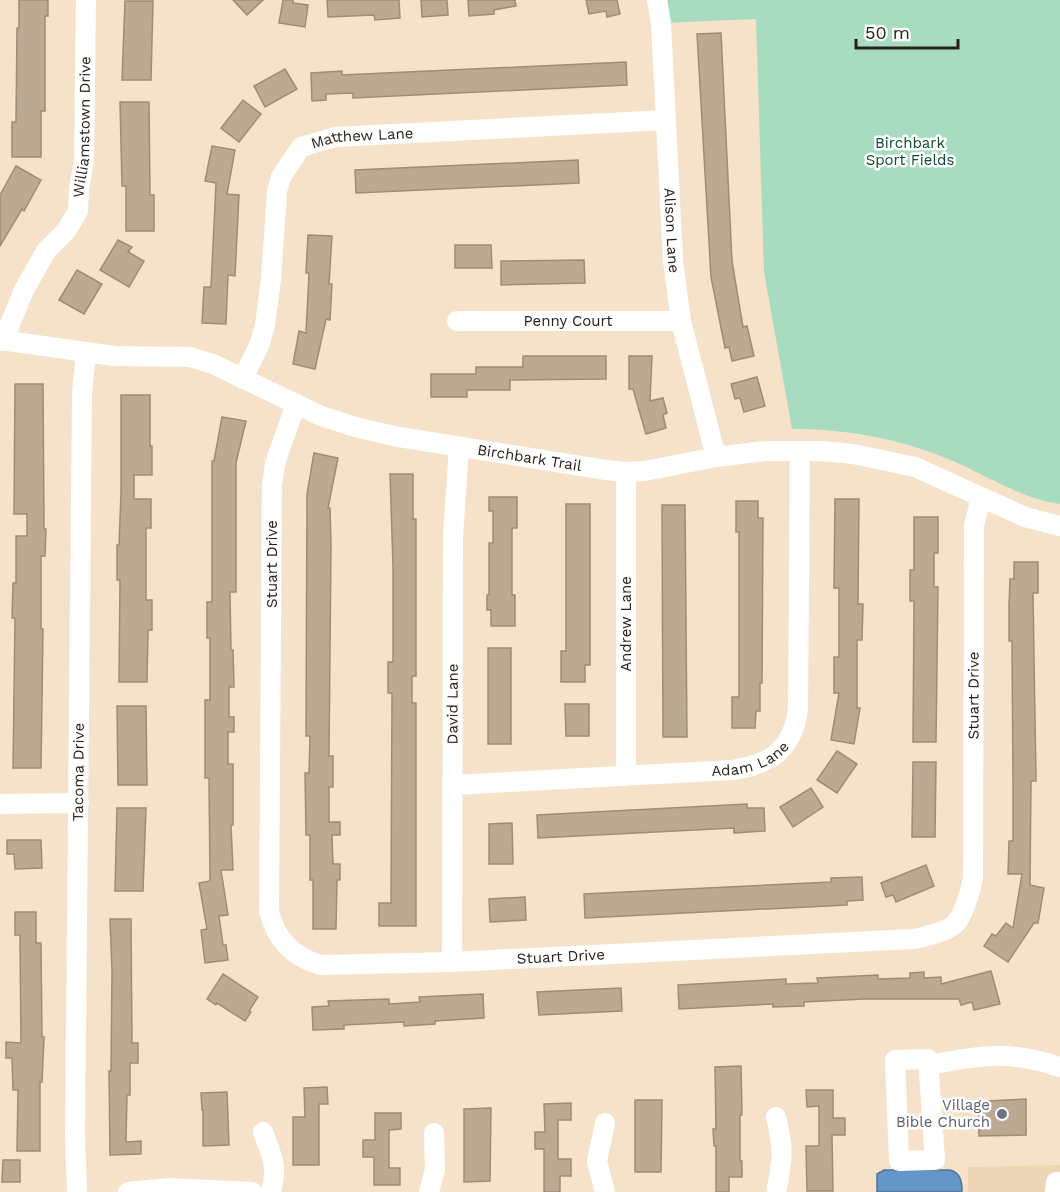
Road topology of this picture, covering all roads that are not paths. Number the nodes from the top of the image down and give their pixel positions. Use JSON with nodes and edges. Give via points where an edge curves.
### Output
{"nodes":[{"id":1,"x":86,"y":0,"type":"edge"},
{"id":2,"x":657,"y":0,"type":"edge"},
{"id":3,"x":666,"y":120,"type":"junction"},
{"id":4,"x":457,"y":321,"type":"dead end"},
{"id":5,"x":681,"y":321,"type":"junction"},
{"id":6,"x":2,"y":340,"type":"edge"},
{"id":7,"x":86,"y":353,"type":"junction"},
{"id":8,"x":243,"y":379,"type":"junction"},
{"id":9,"x":296,"y":404,"type":"junction"},
{"id":10,"x":459,"y":447,"type":"junction"},
{"id":11,"x":800,"y":451,"type":"junction"},
{"id":12,"x":716,"y":457,"type":"junction"},
{"id":13,"x":626,"y":472,"type":"junction"},
{"id":14,"x":981,"y":497,"type":"junction"},
{"id":15,"x":1060,"y":526,"type":"edge"},
{"id":16,"x":626,"y":776,"type":"junction"},
{"id":17,"x":453,"y":785,"type":"junction"},
{"id":18,"x":79,"y":803,"type":"junction"},
{"id":19,"x":0,"y":804,"type":"edge"},
{"id":20,"x":452,"y":962,"type":"junction"},
{"id":21,"x":930,"y":1065,"type":"junction"},
{"id":22,"x":1060,"y":1067,"type":"edge"},
{"id":23,"x":776,"y":1117,"type":"dead end"},
{"id":24,"x":604,"y":1123,"type":"dead end"},
{"id":25,"x":263,"y":1132,"type":"dead end"},
{"id":26,"x":434,"y":1133,"type":"dead end"},
{"id":27,"x":1060,"y":1182,"type":"edge"},
{"id":28,"x":431,"y":1191,"type":"edge"},
{"id":29,"x":77,"y":1192,"type":"edge"},
{"id":30,"x":140,"y":1192,"type":"edge"},
{"id":31,"x":252,"y":1192,"type":"edge"},
{"id":32,"x":271,"y":1192,"type":"edge"},
{"id":33,"x":605,"y":1192,"type":"edge"},
{"id":34,"x":776,"y":1192,"type":"edge"},
{"id":35,"x":1055,"y":1192,"type":"edge"}],
"edges":[{"from":1,"to":6,"type":"street","name":"Williamstown Drive","via":[[84,160],[78,211],[66,231],[46,251]]},
{"from":2,"to":3,"type":"street","name":"Alison Lane"},
{"from":3,"to":5,"type":"street","name":"Alison Lane","via":[[673,261]]},
{"from":3,"to":8,"type":"street","name":"Matthew Lane","via":[[335,137],[301,147],[281,177],[277,191],[266,325]]},
{"from":4,"to":5,"type":"street","name":"Penny Court"},
{"from":5,"to":12,"type":"street","name":"Alison Lane"},
{"from":6,"to":7,"type":"street","name":"Birchbark Trail"},
{"from":7,"to":8,"type":"street","name":"Birchbark Trail","via":[[189,357]]},
{"from":7,"to":18,"type":"street","name":"Tacoma Drive","via":[[82,393]]},
{"from":8,"to":9,"type":"street","name":"Birchbark Trail"},
{"from":9,"to":10,"type":"street","name":"Birchbark Trail","via":[[359,428]]},
{"from":9,"to":20,"type":"street","name":"Stuart Drive","via":[[275,463],[272,486],[271,921],[287,947],[320,965]]},
{"from":10,"to":13,"type":"street","name":"Birchbark Trail"},
{"from":10,"to":17,"type":"street","name":"David Lane","via":[[453,537]]},
{"from":11,"to":12,"type":"street","name":"Birchbark Trail"},
{"from":11,"to":14,"type":"street","name":"Birchbark Trail","via":[[893,461],[936,475]]},
{"from":11,"to":16,"type":"street","name":"Adam Lane","via":[[798,710],[794,732],[772,758],[746,768]]},
{"from":12,"to":13,"type":"street","name":"Birchbark Trail"},
{"from":13,"to":16,"type":"street","name":"Andrew Lane"},
{"from":14,"to":15,"type":"street","name":"Birchbark Trail","via":[[1025,517]]},
{"from":14,"to":20,"type":"street","name":"Stuart Drive","via":[[974,526],[973,878],[970,894],[955,924],[914,939]]},
{"from":16,"to":17,"type":"street","name":"Adam Lane"},
{"from":17,"to":20,"type":"street","name":"David Lane"},
{"from":18,"to":19,"type":"street"},
{"from":18,"to":29,"type":"street","name":"Tacoma Drive"},
{"from":21,"to":21,"type":"street","via":[[928,1059],[895,1060],[900,1161],[935,1160]]},
{"from":21,"to":22,"type":"street","via":[[996,1054]]},
{"from":23,"to":34,"type":"street","via":[[783,1162]]},
{"from":24,"to":33,"type":"street","via":[[597,1161]]},
{"from":25,"to":32,"type":"street","via":[[273,1160],[275,1177]]},
{"from":26,"to":28,"type":"street"},
{"from":27,"to":35,"type":"street","via":[[1056,1182]]},
{"from":30,"to":31,"type":"street","via":[[196,1188]]}]}
